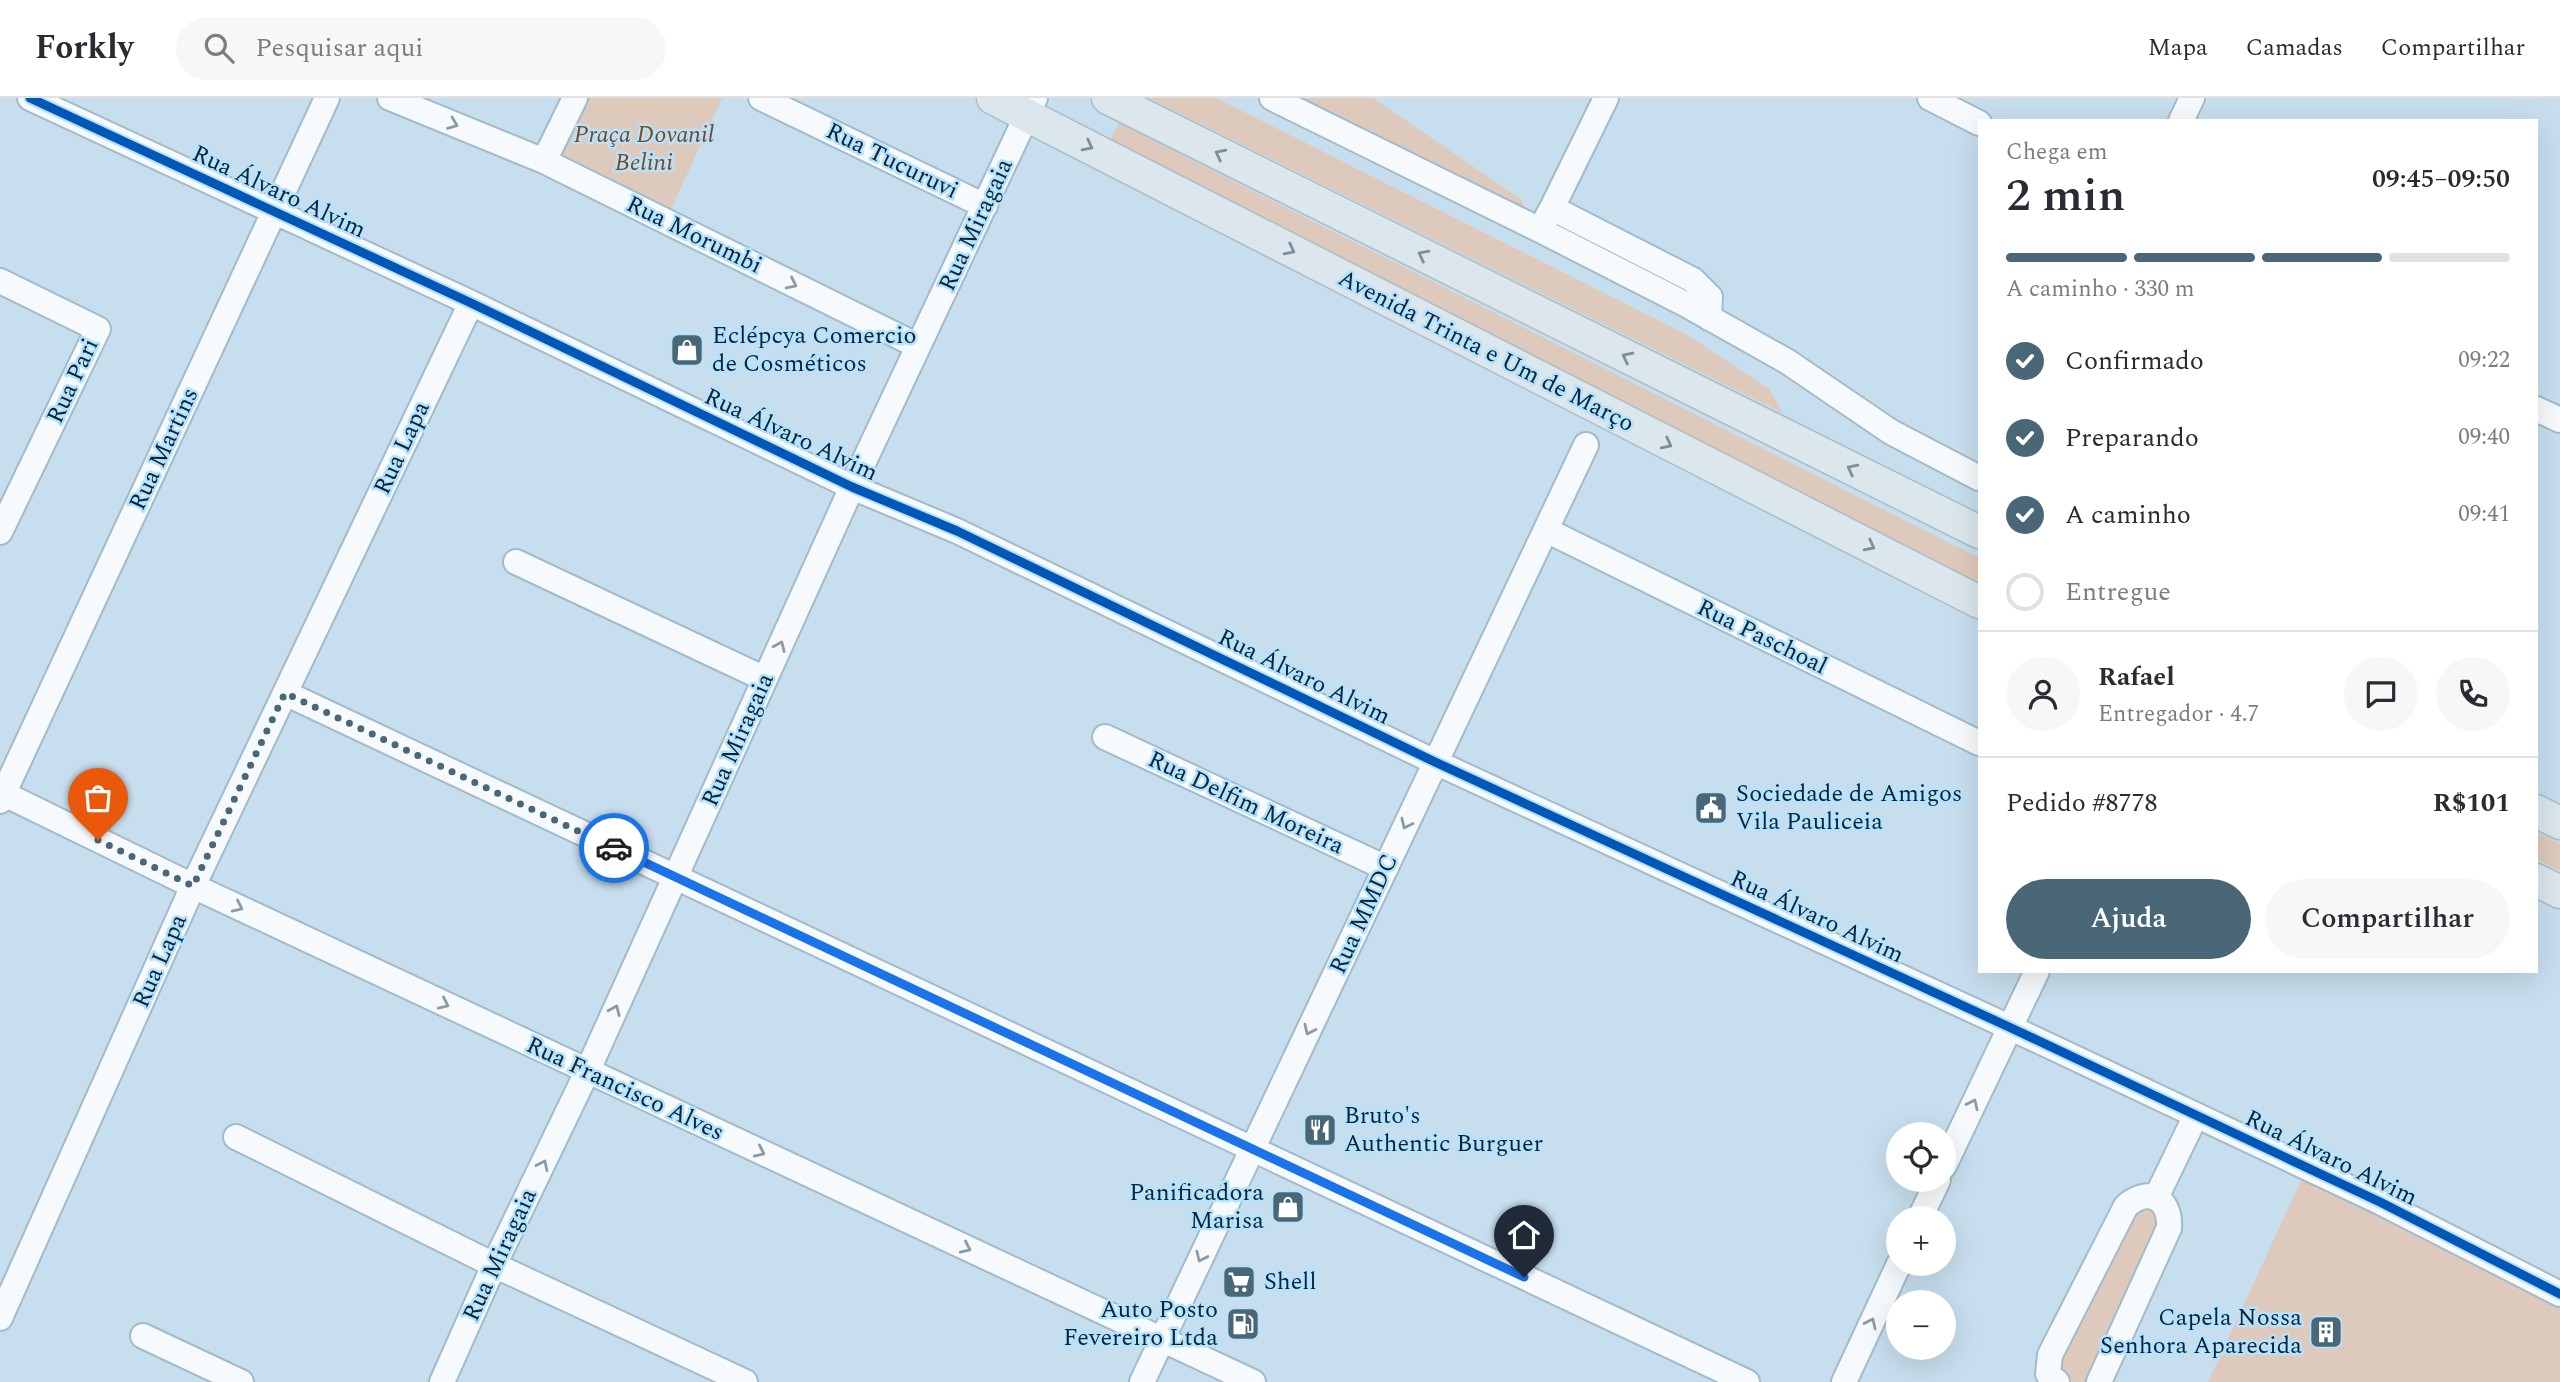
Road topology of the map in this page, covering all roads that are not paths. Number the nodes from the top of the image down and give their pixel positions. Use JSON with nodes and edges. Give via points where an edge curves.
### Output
{"nodes":[{"id":1,"x":30,"y":98,"type":"edge"},
{"id":2,"x":327,"y":98,"type":"edge"},
{"id":3,"x":390,"y":98,"type":"edge"},
{"id":4,"x":575,"y":98,"type":"edge"},
{"id":5,"x":761,"y":98,"type":"edge"},
{"id":6,"x":993,"y":98,"type":"edge"},
{"id":7,"x":1108,"y":98,"type":"edge"},
{"id":8,"x":1606,"y":98,"type":"edge"},
{"id":9,"x":1930,"y":98,"type":"edge"},
{"id":10,"x":2192,"y":98,"type":"edge"},
{"id":11,"x":1274,"y":99,"type":"edge"},
{"id":12,"x":1031,"y":106,"type":"edge"},
{"id":13,"x":2182,"y":119,"type":"edge"},
{"id":14,"x":1978,"y":122,"type":"edge"},
{"id":15,"x":544,"y":161,"type":"junction"},
{"id":16,"x":985,"y":206,"type":"junction"},
{"id":17,"x":1552,"y":208,"type":"junction"},
{"id":18,"x":274,"y":211,"type":"junction"},
{"id":19,"x":1540,"y":230,"type":"junction"},
{"id":20,"x":0,"y":281,"type":"edge"},
{"id":21,"x":471,"y":303,"type":"junction"},
{"id":22,"x":1709,"y":318,"type":"junction"},
{"id":23,"x":918,"y":346,"type":"junction"},
{"id":24,"x":2538,"y":409,"type":"edge"},
{"id":25,"x":2560,"y":420,"type":"edge"},
{"id":26,"x":1586,"y":445,"type":"dead end"},
{"id":27,"x":1978,"y":477,"type":"edge"},
{"id":28,"x":852,"y":487,"type":"junction"},
{"id":29,"x":1546,"y":530,"type":"junction"},
{"id":30,"x":0,"y":531,"type":"edge"},
{"id":31,"x":1978,"y":532,"type":"edge"},
{"id":32,"x":516,"y":562,"type":"dead end"},
{"id":33,"x":1978,"y":601,"type":"edge"},
{"id":34,"x":765,"y":679,"type":"junction"},
{"id":35,"x":285,"y":693,"type":"junction"},
{"id":36,"x":1105,"y":737,"type":"dead end"},
{"id":37,"x":1978,"y":743,"type":"edge"},
{"id":38,"x":1435,"y":762,"type":"junction"},
{"id":39,"x":1,"y":796,"type":"edge"},
{"id":40,"x":2538,"y":812,"type":"edge"},
{"id":41,"x":2560,"y":823,"type":"edge"},
{"id":42,"x":1386,"y":868,"type":"junction"},
{"id":43,"x":676,"y":877,"type":"junction"},
{"id":44,"x":2538,"y":881,"type":"edge"},
{"id":45,"x":193,"y":886,"type":"junction"},
{"id":46,"x":2560,"y":892,"type":"edge"},
{"id":47,"x":2036,"y":973,"type":"edge"},
{"id":48,"x":2010,"y":1027,"type":"junction"},
{"id":49,"x":587,"y":1072,"type":"junction"},
{"id":50,"x":2195,"y":1116,"type":"junction"},
{"id":51,"x":236,"y":1137,"type":"dead end"},
{"id":52,"x":1956,"y":1141,"type":"edge"},
{"id":53,"x":1252,"y":1148,"type":"junction"},
{"id":54,"x":2156,"y":1198,"type":"junction"},
{"id":55,"x":494,"y":1265,"type":"junction"},
{"id":56,"x":1893,"y":1276,"type":"edge"},
{"id":57,"x":2560,"y":1294,"type":"edge"},
{"id":58,"x":0,"y":1318,"type":"edge"},
{"id":59,"x":143,"y":1336,"type":"dead end"},
{"id":60,"x":1162,"y":1339,"type":"junction"},
{"id":61,"x":241,"y":1382,"type":"edge"},
{"id":62,"x":442,"y":1382,"type":"edge"},
{"id":63,"x":745,"y":1382,"type":"edge"},
{"id":64,"x":1142,"y":1382,"type":"edge"},
{"id":65,"x":1253,"y":1382,"type":"edge"},
{"id":66,"x":1747,"y":1382,"type":"edge"},
{"id":67,"x":1844,"y":1382,"type":"edge"},
{"id":68,"x":2057,"y":1382,"type":"edge"},
{"id":69,"x":2099,"y":1382,"type":"edge"}],
"edges":[{"from":1,"to":18,"type":"street","name":"Rua Álvaro Alvim"},
{"from":2,"to":18,"type":"street","name":"Rua Martins"},
{"from":3,"to":15,"type":"street","name":"Rua Morumbi","one_way":true},
{"from":4,"to":15,"type":"street"},
{"from":5,"to":16,"type":"street","name":"Rua Tucuruvi"},
{"from":6,"to":12,"type":"main road","name":"Avenida Trinta e Um de Março"},
{"from":31,"to":7,"type":"main road","one_way":true},
{"from":8,"to":17,"type":"street"},
{"from":9,"to":14,"type":"street"},
{"from":10,"to":13,"type":"street"},
{"from":11,"to":19,"type":"street"},
{"from":12,"to":16,"type":"street","name":"Rua Miragaia"},
{"from":12,"to":33,"type":"main road","name":"Avenida Trinta e Um de Março","one_way":true},
{"from":15,"to":23,"type":"street","name":"Rua Morumbi","one_way":true},
{"from":16,"to":23,"type":"street","name":"Rua Miragaia"},
{"from":17,"to":19,"type":"street"},
{"from":17,"to":22,"type":"street","via":[[1693,280],[1710,297]]},
{"from":18,"to":21,"type":"street","name":"Rua Álvaro Alvim"},
{"from":18,"to":39,"type":"street","name":"Rua Martins"},
{"from":19,"to":22,"type":"street"},
{"from":20,"to":30,"type":"street","name":"Rua Pari","via":[[98,329]]},
{"from":21,"to":28,"type":"street","name":"Rua Álvaro Alvim"},
{"from":21,"to":35,"type":"street","name":"Rua Lapa"},
{"from":22,"to":27,"type":"street","via":[[1788,362],[1891,432]]},
{"from":23,"to":28,"type":"street","name":"Rua Miragaia"},
{"from":24,"to":25,"type":"street"},
{"from":26,"to":29,"type":"street","name":"Rua MMDC"},
{"from":34,"to":28,"type":"street","name":"Rua Miragaia","one_way":true},
{"from":28,"to":38,"type":"street","name":"Rua Álvaro Alvim","via":[[970,537]]},
{"from":29,"to":37,"type":"street","name":"Rua Paschoal"},
{"from":29,"to":38,"type":"street","name":"Rua MMDC"},
{"from":32,"to":34,"type":"street"},
{"from":34,"to":43,"type":"street","name":"Rua Miragaia"},
{"from":35,"to":43,"type":"street"},
{"from":35,"to":45,"type":"street","name":"Rua Lapa"},
{"from":36,"to":42,"type":"street","name":"Rua Delfim Moreira"},
{"from":38,"to":42,"type":"street","name":"Rua MMDC","one_way":true},
{"from":38,"to":48,"type":"street","name":"Rua Álvaro Alvim"},
{"from":39,"to":45,"type":"street","name":"Rua Francisco Alves"},
{"from":40,"to":41,"type":"main road"},
{"from":42,"to":53,"type":"street","name":"Rua MMDC","one_way":true},
{"from":49,"to":43,"type":"street","name":"Rua Miragaia","one_way":true},
{"from":43,"to":53,"type":"street"},
{"from":44,"to":46,"type":"main road"},
{"from":45,"to":49,"type":"street","name":"Rua Francisco Alves","one_way":true},
{"from":45,"to":58,"type":"street","name":"Rua Lapa"},
{"from":47,"to":48,"type":"street"},
{"from":48,"to":50,"type":"street","name":"Rua Álvaro Alvim"},
{"from":52,"to":48,"type":"street","one_way":true},
{"from":55,"to":49,"type":"street","name":"Rua Miragaia","one_way":true},
{"from":49,"to":60,"type":"street","name":"Rua Francisco Alves","one_way":true},
{"from":50,"to":54,"type":"street"},
{"from":50,"to":57,"type":"street","name":"Rua Álvaro Alvim"},
{"from":51,"to":55,"type":"street"},
{"from":53,"to":60,"type":"street","name":"Rua MMDC","one_way":true},
{"from":53,"to":66,"type":"street"},
{"from":54,"to":68,"type":"street","via":[[2145,1195],[2126,1206],[2050,1355],[2048,1374]]},
{"from":54,"to":69,"type":"street","via":[[2170,1216],[2169,1228]]},
{"from":55,"to":62,"type":"street","name":"Rua Miragaia"},
{"from":55,"to":63,"type":"street"},
{"from":67,"to":56,"type":"street","one_way":true},
{"from":59,"to":61,"type":"street"},
{"from":60,"to":64,"type":"street","name":"Rua MMDC"},
{"from":60,"to":65,"type":"street","name":"Rua Francisco Alves"}]}
